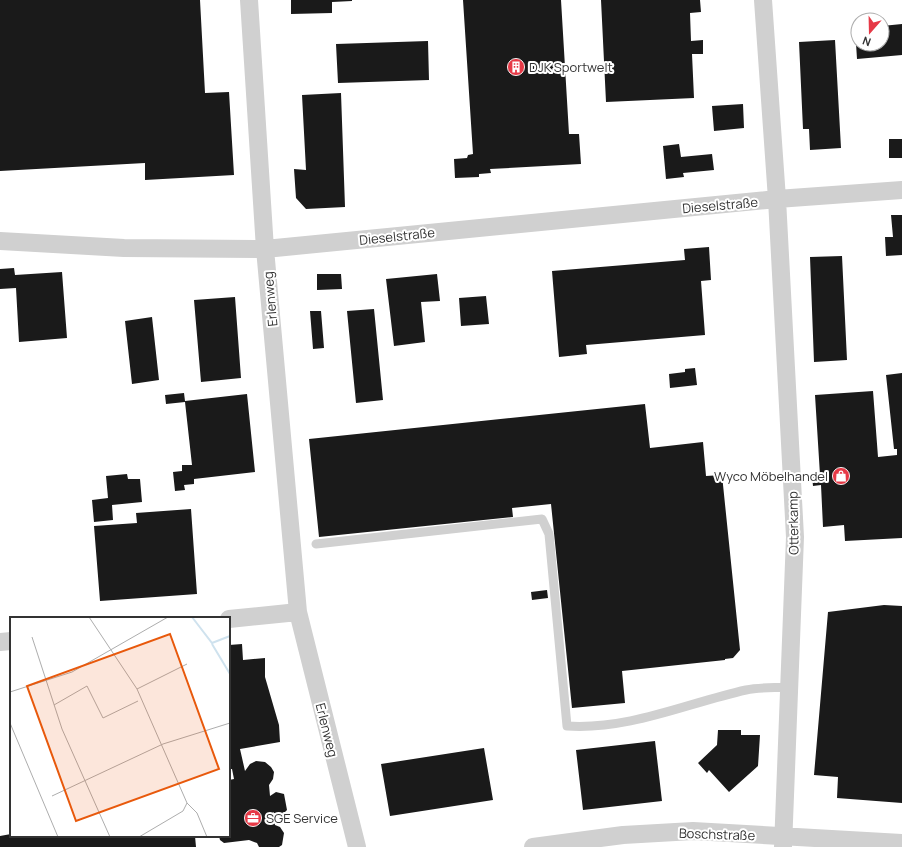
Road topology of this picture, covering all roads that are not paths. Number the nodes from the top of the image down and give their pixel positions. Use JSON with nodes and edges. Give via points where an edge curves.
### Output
{"nodes":[{"id":1,"x":249,"y":0,"type":"edge"},
{"id":2,"x":763,"y":0,"type":"edge"},
{"id":3,"x":902,"y":190,"type":"edge"},
{"id":4,"x":777,"y":199,"type":"junction"},
{"id":5,"x":0,"y":241,"type":"edge"},
{"id":6,"x":265,"y":249,"type":"junction"},
{"id":7,"x":316,"y":544,"type":"dead end"},
{"id":8,"x":298,"y":612,"type":"junction"},
{"id":9,"x":230,"y":619,"type":"edge"},
{"id":10,"x":10,"y":641,"type":"edge"},
{"id":11,"x":0,"y":642,"type":"edge"},
{"id":12,"x":789,"y":687,"type":"junction"},
{"id":13,"x":783,"y":842,"type":"edge"},
{"id":14,"x":902,"y":843,"type":"edge"},
{"id":15,"x":357,"y":847,"type":"edge"},
{"id":16,"x":533,"y":847,"type":"edge"}],
"edges":[{"from":1,"to":6,"type":"street"},
{"from":2,"to":4,"type":"street"},
{"from":3,"to":4,"type":"street","name":"Dieselstraße"},
{"from":4,"to":6,"type":"street","name":"Dieselstraße"},
{"from":4,"to":12,"type":"street","name":"Otterkamp","via":[[795,538]]},
{"from":5,"to":6,"type":"street","via":[[124,248]]},
{"from":6,"to":8,"type":"street","name":"Erlenweg"},
{"from":7,"to":12,"type":"lane","via":[[542,519],[549,534],[567,726],[591,727],[663,714],[748,689]]},
{"from":8,"to":9,"type":"street"},
{"from":8,"to":15,"type":"street","name":"Erlenweg"},
{"from":10,"to":11,"type":"street"},
{"from":12,"to":13,"type":"street","name":"Otterkamp"},
{"from":13,"to":14,"type":"street","name":"Boschstraße"},
{"from":13,"to":16,"type":"street","name":"Boschstraße","via":[[693,831],[623,835]]}]}
